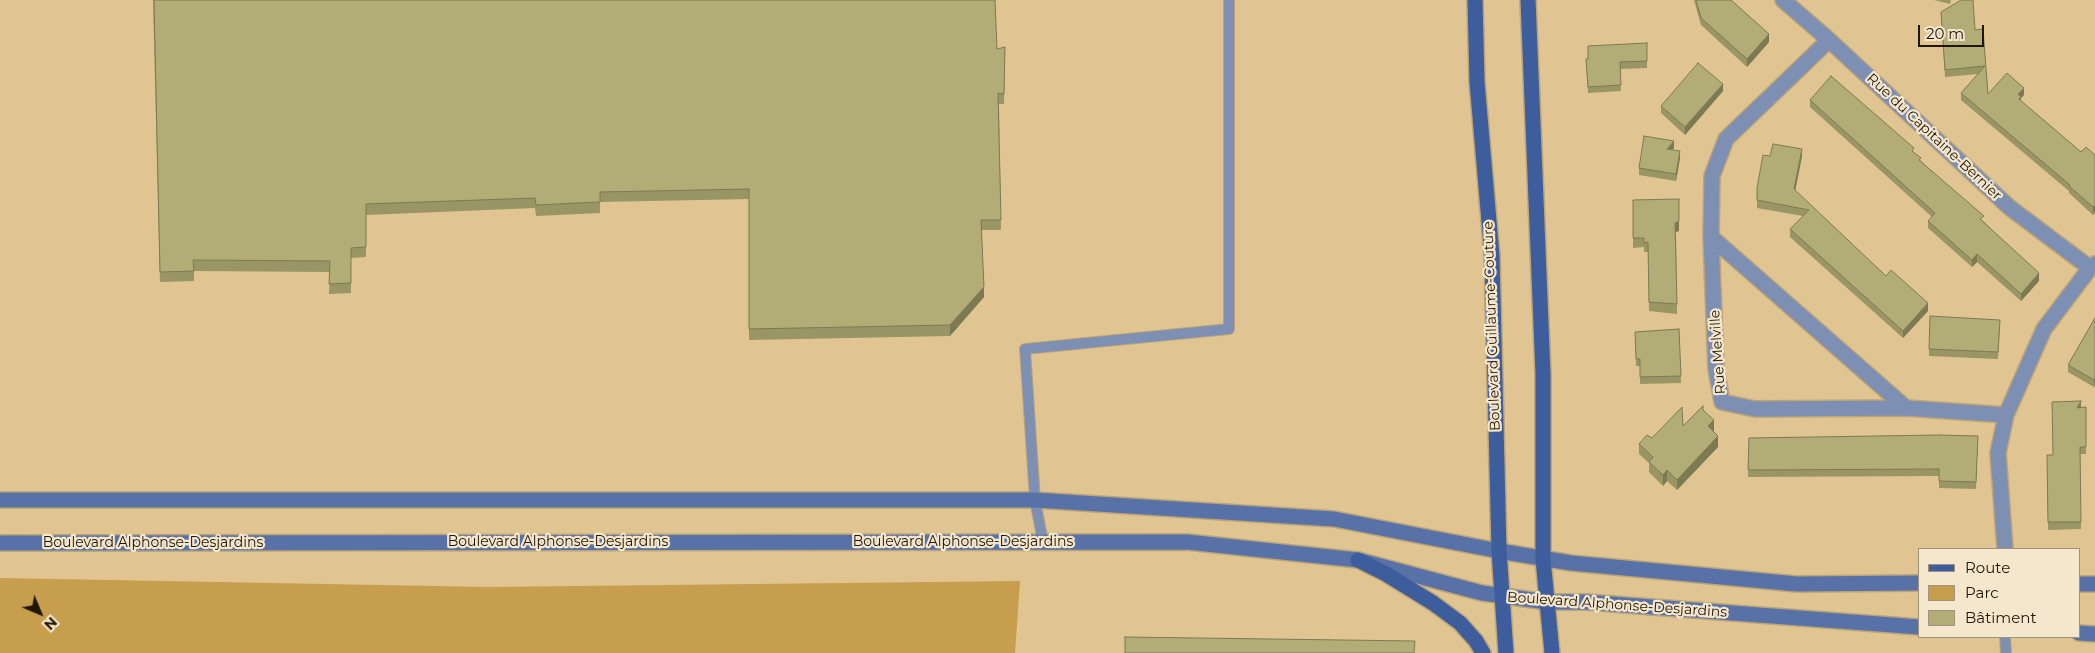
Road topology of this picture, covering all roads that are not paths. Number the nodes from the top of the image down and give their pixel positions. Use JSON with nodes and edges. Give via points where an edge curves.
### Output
{"nodes":[{"id":1,"x":1228,"y":0,"type":"edge"},
{"id":2,"x":1475,"y":0,"type":"edge"},
{"id":3,"x":1528,"y":0,"type":"edge"},
{"id":4,"x":1783,"y":0,"type":"edge"},
{"id":5,"x":1829,"y":40,"type":"junction"},
{"id":6,"x":1712,"y":238,"type":"junction"},
{"id":7,"x":2092,"y":266,"type":"edge"},
{"id":8,"x":1906,"y":408,"type":"junction"},
{"id":9,"x":2006,"y":415,"type":"junction"},
{"id":10,"x":0,"y":500,"type":"edge"},
{"id":11,"x":1035,"y":500,"type":"junction"},
{"id":12,"x":1044,"y":542,"type":"junction"},
{"id":13,"x":0,"y":543,"type":"edge"},
{"id":14,"x":2004,"y":548,"type":"edge"},
{"id":15,"x":1499,"y":551,"type":"junction"},
{"id":16,"x":1543,"y":559,"type":"junction"},
{"id":17,"x":1358,"y":560,"type":"junction"},
{"id":18,"x":1918,"y":583,"type":"edge"},
{"id":19,"x":2080,"y":584,"type":"edge"},
{"id":20,"x":2095,"y":584,"type":"edge"},
{"id":21,"x":1501,"y":596,"type":"junction"},
{"id":22,"x":1548,"y":602,"type":"junction"},
{"id":23,"x":1918,"y":627,"type":"edge"},
{"id":24,"x":2080,"y":633,"type":"edge"},
{"id":25,"x":2095,"y":634,"type":"edge"},
{"id":26,"x":2005,"y":638,"type":"edge"},
{"id":27,"x":1483,"y":653,"type":"edge"},
{"id":28,"x":1506,"y":653,"type":"edge"},
{"id":29,"x":1552,"y":653,"type":"edge"},
{"id":30,"x":2006,"y":653,"type":"edge"}],
"edges":[{"from":1,"to":11,"type":"lane","via":[[1229,329],[1025,349]]},
{"from":2,"to":15,"type":"main road","name":"Boulevard Guillaume-Couture","via":[[1492,256]]},
{"from":3,"to":16,"type":"main road","via":[[1543,374]]},
{"from":4,"to":5,"type":"street","name":"Rue du Capitaine-Bernier"},
{"from":5,"to":6,"type":"street","name":"Rue Melville","via":[[1726,139],[1712,176]]},
{"from":5,"to":7,"type":"street","name":"Rue du Capitaine-Bernier","via":[[2009,207]]},
{"from":6,"to":8,"type":"street"},
{"from":6,"to":8,"type":"street","name":"Rue Melville","via":[[1716,369],[1722,402],[1755,409]]},
{"from":7,"to":9,"type":"street","via":[[2044,329]]},
{"from":8,"to":9,"type":"street","name":"Rue Melville"},
{"from":9,"to":14,"type":"street","via":[[1998,453]]},
{"from":10,"to":11,"type":"main road"},
{"from":11,"to":12,"type":"lane"},
{"from":11,"to":15,"type":"main road","via":[[1334,519]]},
{"from":12,"to":13,"type":"main road","name":"Boulevard Alphonse-Desjardins"},
{"from":12,"to":17,"type":"main road","name":"Boulevard Alphonse-Desjardins","via":[[1187,542]]},
{"from":15,"to":16,"type":"main road"},
{"from":15,"to":21,"type":"main road","name":"Boulevard Guillaume-Couture"},
{"from":16,"to":18,"type":"main road","via":[[1797,584]]},
{"from":16,"to":22,"type":"main road"},
{"from":17,"to":21,"type":"main road","name":"Boulevard Alphonse-Desjardins"},
{"from":17,"to":27,"type":"main road","via":[[1433,603],[1460,623]]},
{"from":19,"to":20,"type":"main road"},
{"from":21,"to":22,"type":"main road","name":"Boulevard Alphonse-Desjardins"},
{"from":21,"to":28,"type":"main road","name":"Boulevard Guillaume-Couture"},
{"from":22,"to":23,"type":"main road","name":"Boulevard Alphonse-Desjardins","via":[[1586,602]]},
{"from":22,"to":29,"type":"main road"},
{"from":24,"to":25,"type":"main road"},
{"from":26,"to":30,"type":"lane"}]}
